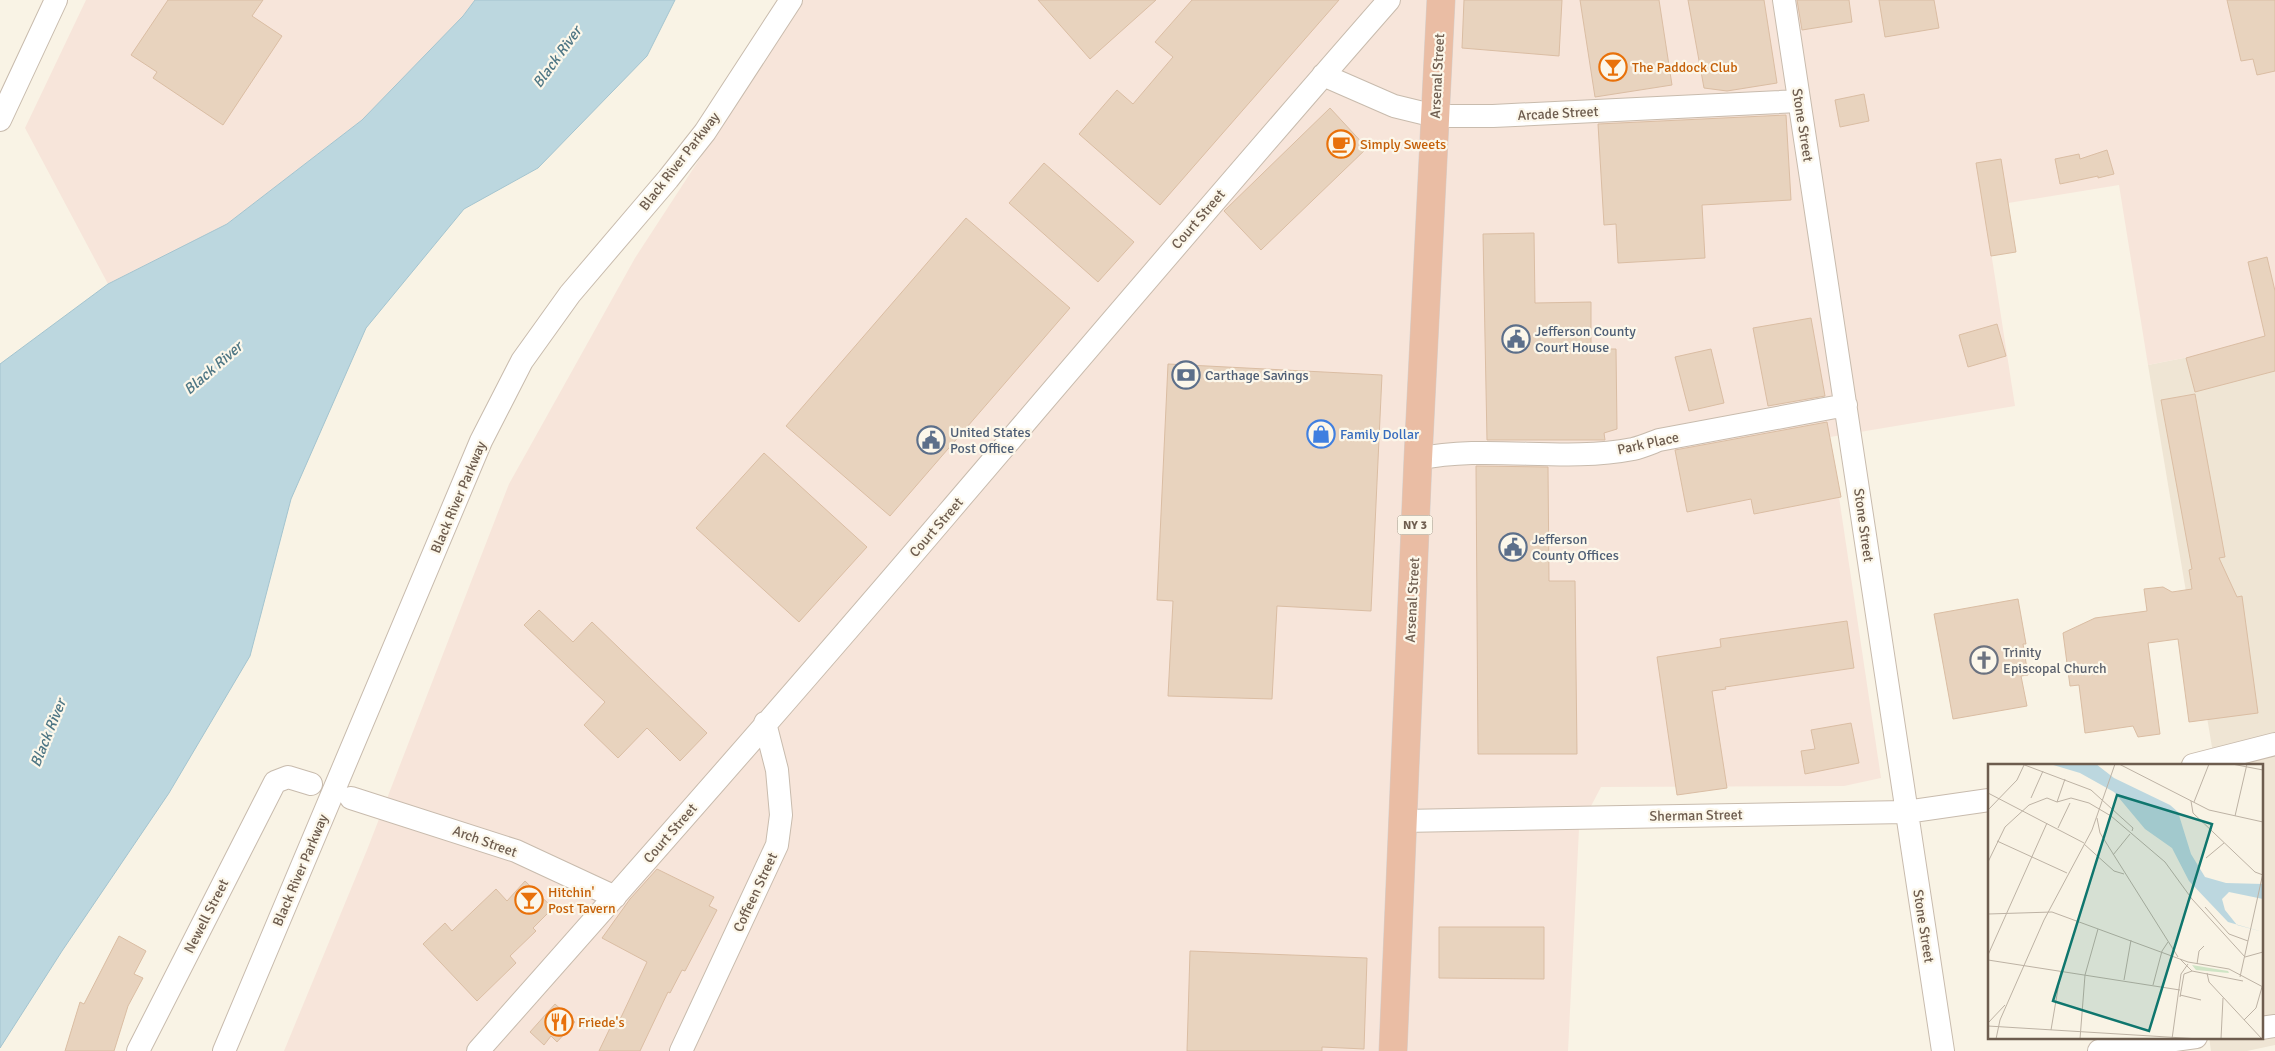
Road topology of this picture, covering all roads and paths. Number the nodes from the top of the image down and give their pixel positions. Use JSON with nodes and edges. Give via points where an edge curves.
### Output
{"nodes":[{"id":1,"x":56,"y":0,"type":"edge"},
{"id":2,"x":791,"y":0,"type":"edge"},
{"id":3,"x":1389,"y":0,"type":"edge"},
{"id":4,"x":1441,"y":0,"type":"edge"},
{"id":5,"x":1784,"y":0,"type":"edge"},
{"id":6,"x":1323,"y":75,"type":"junction"},
{"id":7,"x":1799,"y":101,"type":"junction"},
{"id":8,"x":1435,"y":116,"type":"junction"},
{"id":9,"x":0,"y":120,"type":"edge"},
{"id":10,"x":1846,"y":405,"type":"junction"},
{"id":11,"x":1418,"y":460,"type":"junction"},
{"id":12,"x":765,"y":723,"type":"junction"},
{"id":13,"x":2275,"y":744,"type":"edge"},
{"id":14,"x":2196,"y":764,"type":"edge"},
{"id":15,"x":311,"y":784,"type":"dead end"},
{"id":16,"x":351,"y":798,"type":"dead end"},
{"id":17,"x":1988,"y":800,"type":"edge"},
{"id":18,"x":1906,"y":812,"type":"junction"},
{"id":19,"x":1402,"y":821,"type":"junction"},
{"id":20,"x":615,"y":897,"type":"junction"},
{"id":21,"x":2275,"y":1026,"type":"edge"},
{"id":22,"x":2262,"y":1028,"type":"edge"},
{"id":23,"x":2189,"y":1038,"type":"edge"},
{"id":24,"x":138,"y":1051,"type":"edge"},
{"id":25,"x":224,"y":1051,"type":"edge"},
{"id":26,"x":478,"y":1051,"type":"edge"},
{"id":27,"x":681,"y":1051,"type":"edge"},
{"id":28,"x":1393,"y":1051,"type":"edge"},
{"id":29,"x":1943,"y":1051,"type":"edge"},
{"id":30,"x":2099,"y":1051,"type":"edge"}],
"edges":[{"from":1,"to":9,"type":"street"},
{"from":2,"to":25,"type":"street","name":"Black River Parkway","via":[[705,132],[570,294],[522,361],[481,441]]},
{"from":3,"to":6,"type":"street","name":"Court Street"},
{"from":4,"to":8,"type":"highway","name":"Arsenal Street","number":"NY 3"},
{"from":5,"to":7,"type":"street","name":"Stone Street"},
{"from":6,"to":8,"type":"street","name":"Arcade Street","via":[[1394,106]]},
{"from":6,"to":12,"type":"street","name":"Court Street"},
{"from":7,"to":8,"type":"street","name":"Arcade Street"},
{"from":7,"to":10,"type":"street","name":"Stone Street"},
{"from":8,"to":11,"type":"highway","name":"Arsenal Street","number":"NY 3"},
{"from":10,"to":11,"type":"street","name":"Park Place","via":[[1659,440],[1634,449],[1578,454],[1446,453]]},
{"from":10,"to":18,"type":"street","name":"Stone Street"},
{"from":11,"to":19,"type":"highway","name":"Arsenal Street","number":"NY 3"},
{"from":12,"to":20,"type":"street","name":"Court Street"},
{"from":12,"to":27,"type":"street","name":"Coffeen Street","via":[[777,770],[781,815],[777,845]]},
{"from":13,"to":14,"type":"street"},
{"from":15,"to":24,"type":"street","name":"Newell Street","via":[[288,776],[275,782]]},
{"from":16,"to":20,"type":"street","name":"Arch Street","via":[[516,851]]},
{"from":17,"to":18,"type":"street","name":"Sherman Street"},
{"from":18,"to":19,"type":"street","name":"Sherman Street"},
{"from":18,"to":29,"type":"street","name":"Stone Street"},
{"from":19,"to":28,"type":"highway","name":"Arsenal Street","number":"NY 3"},
{"from":20,"to":26,"type":"street","name":"Court Street"},
{"from":21,"to":22,"type":"street"},
{"from":23,"to":30,"type":"street"}]}
